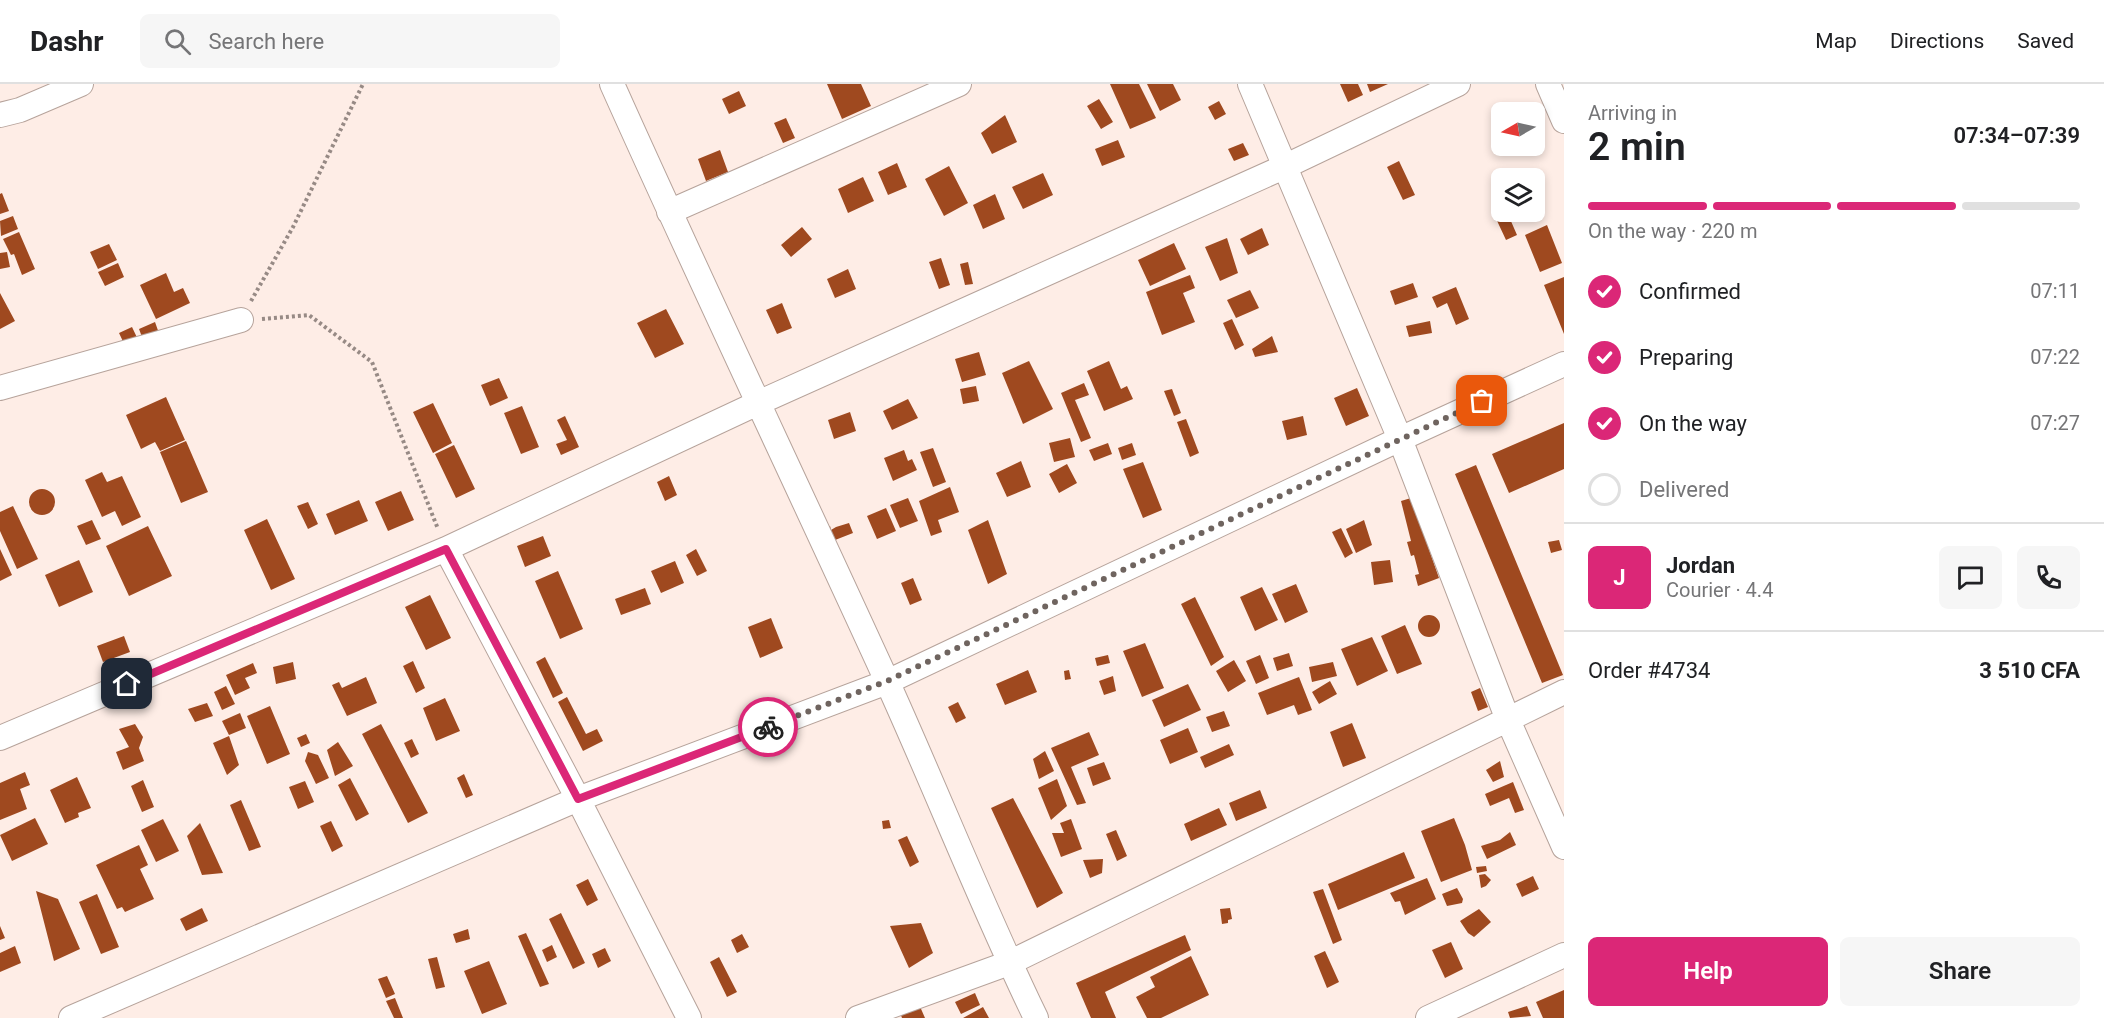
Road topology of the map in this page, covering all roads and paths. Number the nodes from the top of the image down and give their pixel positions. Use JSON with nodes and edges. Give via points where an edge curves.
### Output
{"nodes":[{"id":1,"x":81,"y":84,"type":"edge"},
{"id":2,"x":363,"y":84,"type":"edge"},
{"id":3,"x":612,"y":84,"type":"edge"},
{"id":4,"x":959,"y":84,"type":"edge"},
{"id":5,"x":1250,"y":84,"type":"edge"},
{"id":6,"x":1458,"y":84,"type":"edge"},
{"id":7,"x":1548,"y":84,"type":"edge"},
{"id":8,"x":0,"y":115,"type":"edge"},
{"id":9,"x":1564,"y":121,"type":"edge"},
{"id":10,"x":1286,"y":166,"type":"junction"},
{"id":11,"x":669,"y":212,"type":"junction"},
{"id":12,"x":241,"y":320,"type":"junction"},
{"id":13,"x":1564,"y":364,"type":"edge"},
{"id":14,"x":0,"y":388,"type":"edge"},
{"id":15,"x":758,"y":403,"type":"junction"},
{"id":16,"x":1400,"y":439,"type":"junction"},
{"id":17,"x":446,"y":549,"type":"junction"},
{"id":18,"x":887,"y":681,"type":"junction"},
{"id":19,"x":1564,"y":692,"type":"edge"},
{"id":20,"x":1508,"y":720,"type":"junction"},
{"id":21,"x":0,"y":738,"type":"edge"},
{"id":22,"x":578,"y":799,"type":"junction"},
{"id":23,"x":1564,"y":848,"type":"edge"},
{"id":24,"x":1564,"y":955,"type":"edge"},
{"id":25,"x":1009,"y":963,"type":"junction"},
{"id":26,"x":70,"y":1018,"type":"edge"},
{"id":27,"x":689,"y":1018,"type":"edge"},
{"id":28,"x":858,"y":1018,"type":"edge"},
{"id":29,"x":1036,"y":1018,"type":"edge"},
{"id":30,"x":1428,"y":1018,"type":"edge"}],
"edges":[{"from":1,"to":8,"type":"street"},
{"from":2,"to":12,"type":"path","via":[[293,227]]},
{"from":3,"to":11,"type":"street"},
{"from":4,"to":11,"type":"street"},
{"from":5,"to":10,"type":"street"},
{"from":6,"to":10,"type":"street"},
{"from":7,"to":9,"type":"street"},
{"from":10,"to":15,"type":"street"},
{"from":10,"to":16,"type":"street"},
{"from":11,"to":15,"type":"street"},
{"from":12,"to":14,"type":"street"},
{"from":12,"to":17,"type":"path","via":[[309,315],[372,362]]},
{"from":13,"to":16,"type":"street"},
{"from":15,"to":17,"type":"street"},
{"from":15,"to":18,"type":"street"},
{"from":16,"to":18,"type":"street"},
{"from":16,"to":20,"type":"street"},
{"from":17,"to":21,"type":"street"},
{"from":17,"to":22,"type":"street"},
{"from":18,"to":22,"type":"street"},
{"from":18,"to":25,"type":"street"},
{"from":19,"to":20,"type":"street"},
{"from":20,"to":23,"type":"street"},
{"from":20,"to":25,"type":"street"},
{"from":22,"to":26,"type":"street"},
{"from":22,"to":27,"type":"street"},
{"from":24,"to":30,"type":"street"},
{"from":25,"to":28,"type":"street"},
{"from":25,"to":29,"type":"street"}]}
